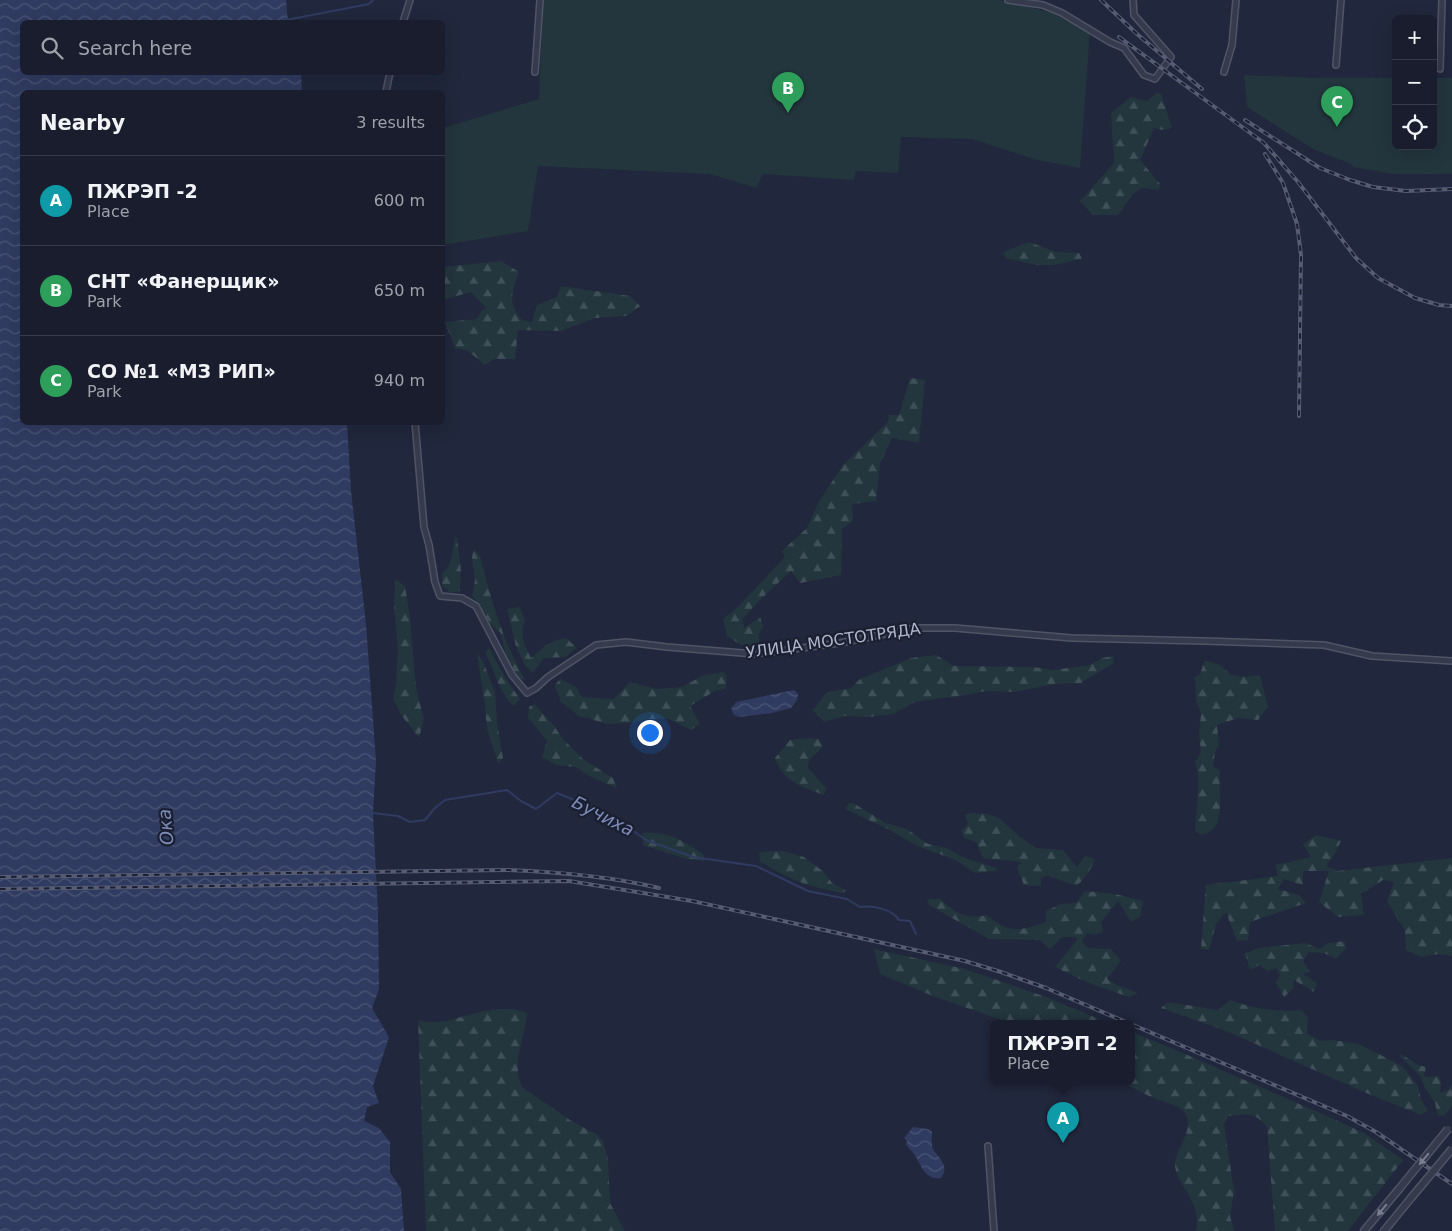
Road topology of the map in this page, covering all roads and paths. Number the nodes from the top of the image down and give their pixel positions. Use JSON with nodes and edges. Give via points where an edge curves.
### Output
{"nodes":[{"id":1,"x":410,"y":0,"type":"edge"},
{"id":2,"x":540,"y":0,"type":"edge"},
{"id":3,"x":1008,"y":0,"type":"edge"},
{"id":4,"x":1133,"y":0,"type":"edge"},
{"id":5,"x":1236,"y":0,"type":"edge"},
{"id":6,"x":1340,"y":0,"type":"edge"},
{"id":7,"x":1442,"y":0,"type":"edge"},
{"id":8,"x":404,"y":20,"type":"edge"},
{"id":9,"x":1336,"y":66,"type":"dead end"},
{"id":10,"x":1440,"y":68,"type":"dead end"},
{"id":11,"x":535,"y":72,"type":"dead end"},
{"id":12,"x":1224,"y":72,"type":"dead end"},
{"id":13,"x":389,"y":75,"type":"edge"},
{"id":14,"x":386,"y":90,"type":"edge"},
{"id":15,"x":416,"y":425,"type":"edge"},
{"id":16,"x":1452,"y":661,"type":"edge"},
{"id":17,"x":1450,"y":1127,"type":"edge"},
{"id":18,"x":988,"y":1146,"type":"dead end"},
{"id":19,"x":1452,"y":1149,"type":"edge"},
{"id":20,"x":994,"y":1231,"type":"edge"},
{"id":21,"x":1364,"y":1231,"type":"edge"},
{"id":22,"x":1384,"y":1231,"type":"edge"}],
"edges":[{"from":1,"to":8,"type":"street"},
{"from":2,"to":11,"type":"street"},
{"from":3,"to":4,"type":"street","via":[[1044,5],[1062,13],[1124,48],[1144,75],[1154,79],[1171,57],[1134,15]]},
{"from":5,"to":12,"type":"street","via":[[1232,45]]},
{"from":6,"to":9,"type":"street"},
{"from":7,"to":10,"type":"street"},
{"from":13,"to":14,"type":"street"},
{"from":15,"to":16,"type":"street","name":"УЛИЦА МОСТОТРЯДА","via":[[424,528],[434,582],[440,596],[462,598],[476,606],[512,675],[528,693],[596,645],[626,642],[755,654],[840,643],[915,628],[962,628],[1064,638],[1324,645],[1372,656]]},
{"from":17,"to":21,"type":"street","one_way":true,"bridge":true},
{"from":18,"to":20,"type":"street"},
{"from":19,"to":22,"type":"street","bridge":true}]}
